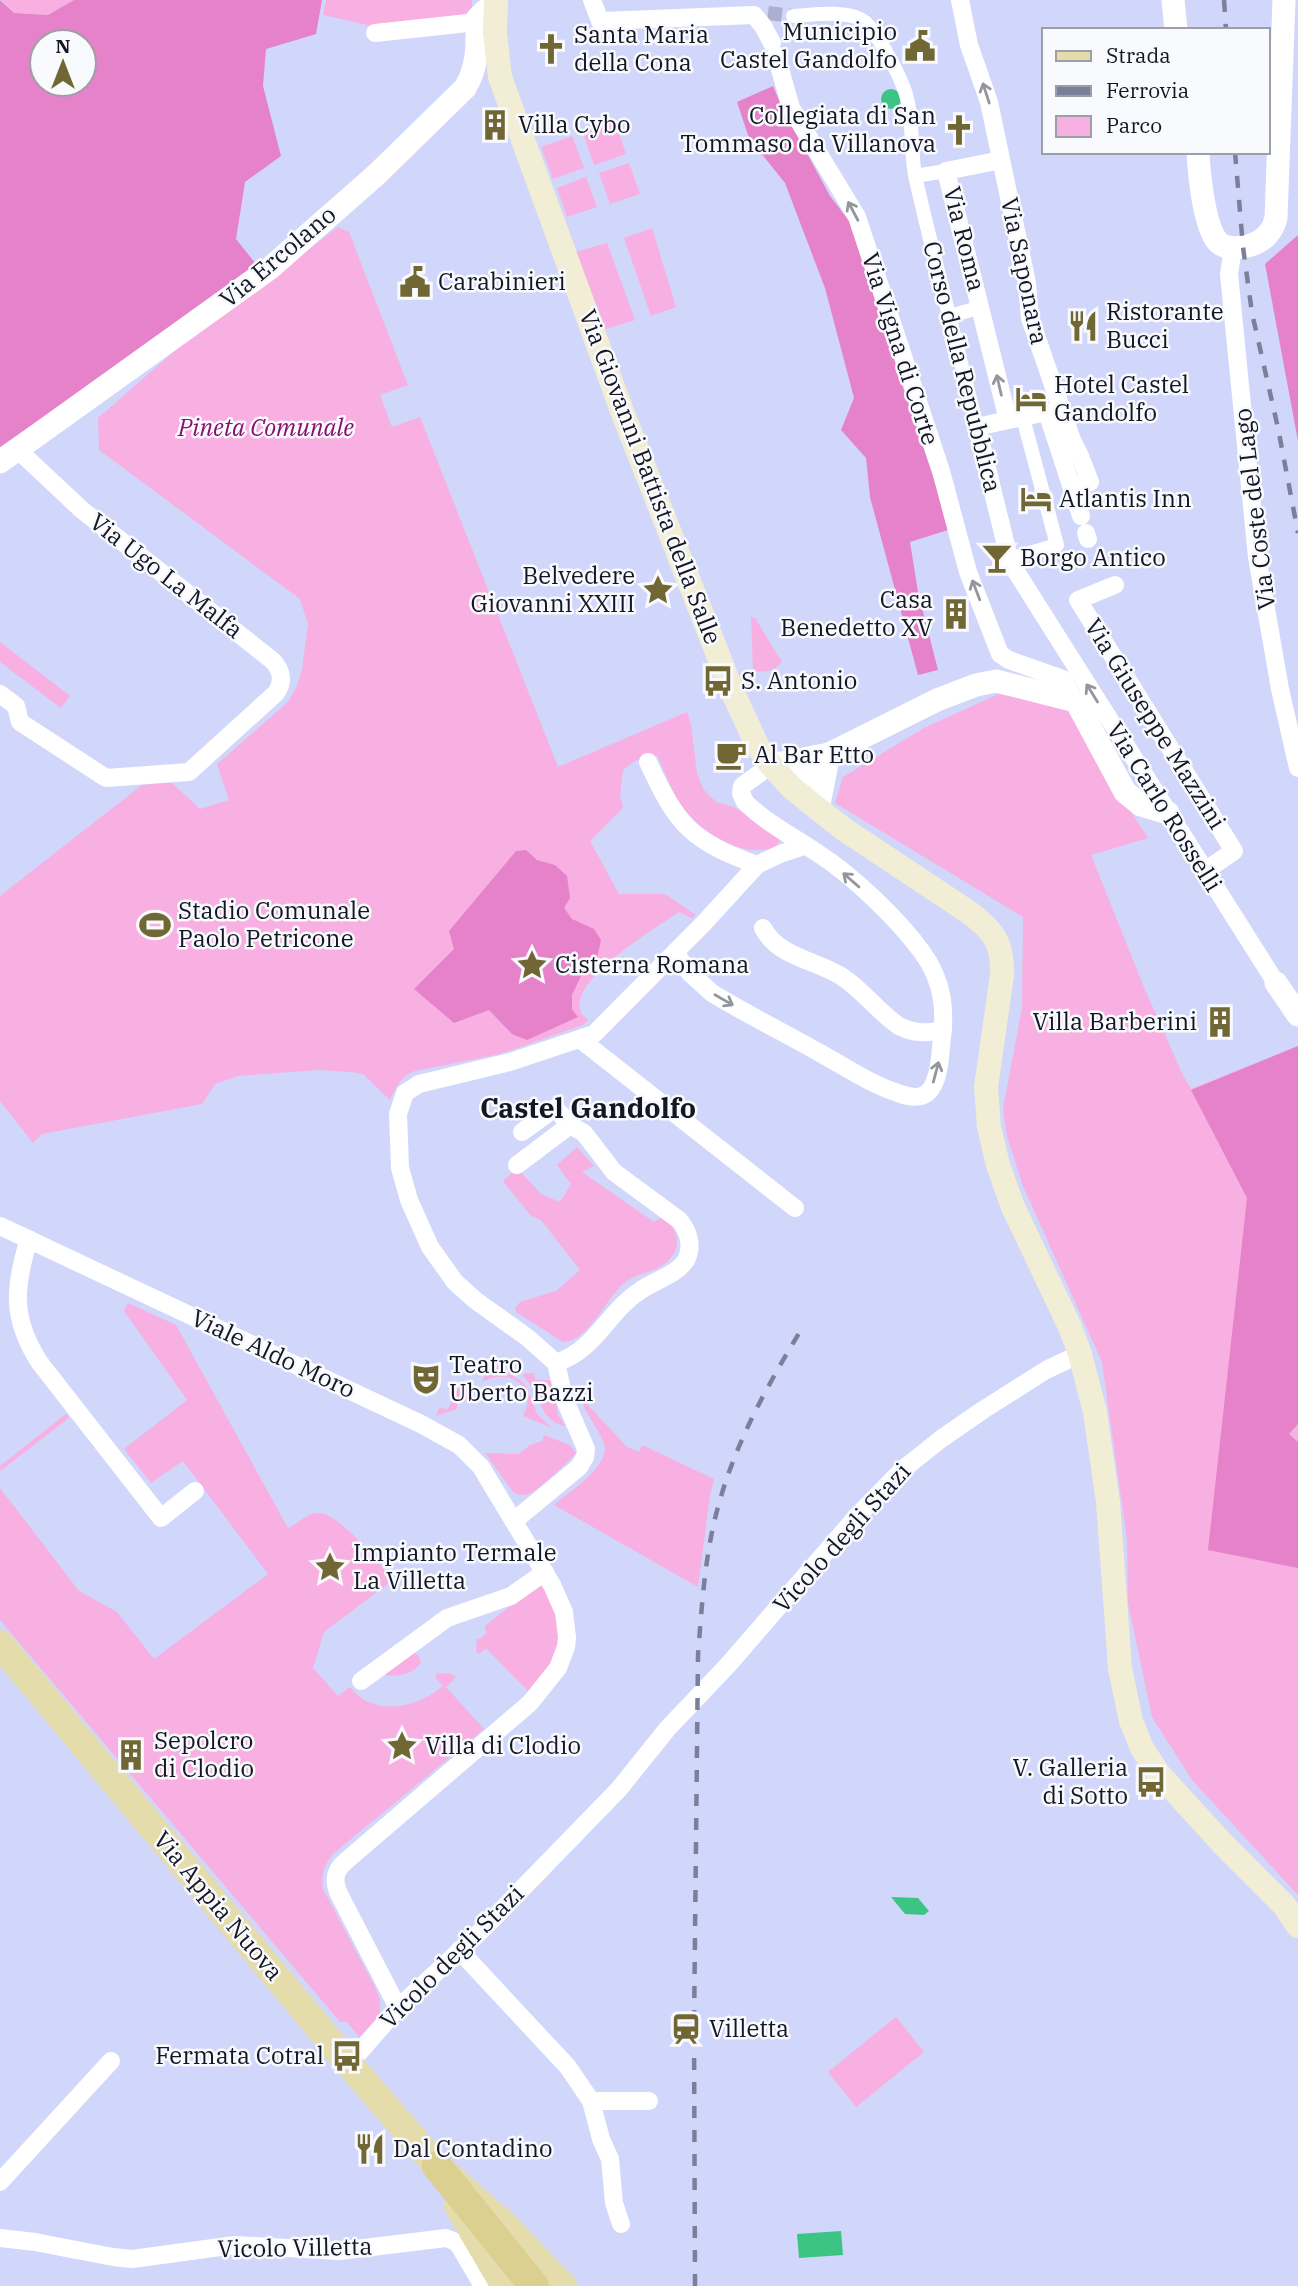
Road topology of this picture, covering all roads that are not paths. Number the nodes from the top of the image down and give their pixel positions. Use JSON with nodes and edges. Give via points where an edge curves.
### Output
{"nodes":[{"id":1,"x":592,"y":0,"type":"edge"},
{"id":2,"x":960,"y":0,"type":"edge"},
{"id":3,"x":1173,"y":0,"type":"edge"},
{"id":4,"x":1284,"y":0,"type":"edge"},
{"id":5,"x":489,"y":10,"type":"edge"},
{"id":6,"x":793,"y":16,"type":"tunnel mouth"},
{"id":7,"x":1176,"y":28,"type":"edge"},
{"id":8,"x":375,"y":33,"type":"dead end"},
{"id":9,"x":1198,"y":154,"type":"edge"},
{"id":10,"x":1001,"y":160,"type":"junction"},
{"id":11,"x":946,"y":171,"type":"junction"},
{"id":12,"x":915,"y":176,"type":"junction"},
{"id":13,"x":1233,"y":248,"type":"junction"},
{"id":14,"x":981,"y":307,"type":"junction"},
{"id":15,"x":950,"y":316,"type":"junction"},
{"id":16,"x":1016,"y":419,"type":"junction"},
{"id":17,"x":977,"y":428,"type":"junction"},
{"id":18,"x":9,"y":456,"type":"edge"},
{"id":19,"x":1072,"y":487,"type":"junction"},
{"id":20,"x":1085,"y":529,"type":"dead end"},
{"id":21,"x":1009,"y":559,"type":"junction"},
{"id":22,"x":1115,"y":585,"type":"dead end"},
{"id":23,"x":1052,"y":631,"type":"joint"},
{"id":24,"x":0,"y":694,"type":"edge"},
{"id":25,"x":1076,"y":701,"type":"junction"},
{"id":26,"x":829,"y":754,"type":"junction"},
{"id":27,"x":648,"y":762,"type":"dead end"},
{"id":28,"x":771,"y":765,"type":"junction"},
{"id":29,"x":1298,"y":768,"type":"edge"},
{"id":30,"x":792,"y":788,"type":"junction"},
{"id":31,"x":818,"y":809,"type":"junction"},
{"id":32,"x":1168,"y":813,"type":"junction"},
{"id":33,"x":804,"y":846,"type":"junction"},
{"id":34,"x":757,"y":865,"type":"junction"},
{"id":35,"x":1205,"y":871,"type":"junction"},
{"id":36,"x":762,"y":928,"type":"dead end"},
{"id":37,"x":675,"y":953,"type":"junction"},
{"id":38,"x":1276,"y":983,"type":"joint"},
{"id":39,"x":1298,"y":1016,"type":"edge"},
{"id":40,"x":943,"y":1030,"type":"junction"},
{"id":41,"x":581,"y":1040,"type":"junction"},
{"id":42,"x":570,"y":1125,"type":"junction"},
{"id":43,"x":522,"y":1132,"type":"dead end"},
{"id":44,"x":517,"y":1165,"type":"dead end"},
{"id":45,"x":795,"y":1208,"type":"dead end"},
{"id":46,"x":0,"y":1226,"type":"edge"},
{"id":47,"x":29,"y":1239,"type":"junction"},
{"id":48,"x":1080,"y":1354,"type":"junction"},
{"id":49,"x":556,"y":1363,"type":"junction"},
{"id":50,"x":195,"y":1491,"type":"dead end"},
{"id":51,"x":514,"y":1521,"type":"junction"},
{"id":52,"x":545,"y":1572,"type":"junction"},
{"id":53,"x":0,"y":1644,"type":"edge"},
{"id":54,"x":361,"y":1681,"type":"dead end"},
{"id":55,"x":1298,"y":1926,"type":"edge"},
{"id":56,"x":459,"y":1950,"type":"junction"},
{"id":57,"x":398,"y":2008,"type":"junction"},
{"id":58,"x":111,"y":2061,"type":"dead end"},
{"id":59,"x":349,"y":2064,"type":"junction"},
{"id":60,"x":591,"y":2101,"type":"junction"},
{"id":61,"x":649,"y":2101,"type":"dead end"},
{"id":62,"x":437,"y":2166,"type":"junction"},
{"id":63,"x":0,"y":2182,"type":"edge"},
{"id":64,"x":621,"y":2224,"type":"dead end"},
{"id":65,"x":0,"y":2238,"type":"edge"},
{"id":66,"x":524,"y":2284,"type":"edge"},
{"id":67,"x":484,"y":2286,"type":"edge"},
{"id":68,"x":563,"y":2286,"type":"edge"}],
"edges":[{"from":25,"to":1,"type":"street","name":"Via Vigna di Corte","one_way":true,"via":[[1063,679],[1000,654],[968,572],[941,471],[857,217],[792,108],[761,14],[600,21]]},
{"from":10,"to":2,"type":"street","one_way":true},
{"from":3,"to":7,"type":"street"},
{"from":4,"to":13,"type":"street","via":[[1276,218],[1258,242]]},
{"from":5,"to":8,"type":"street"},
{"from":5,"to":18,"type":"street","name":"Via Ercolano","via":[[468,83],[376,175],[269,269]]},
{"from":5,"to":28,"type":"main road","name":"Via Giovanni Battista della Salle","via":[[500,77],[629,428],[744,718]]},
{"from":6,"to":12,"type":"street","name":"Corso della Repubblica","via":[[857,17],[874,33],[903,86]]},
{"from":9,"to":13,"type":"street","via":[[1211,229],[1219,243]]},
{"from":10,"to":11,"type":"street"},
{"from":10,"to":19,"type":"street","name":"Via Saponara","via":[[1030,318],[1090,482]]},
{"from":11,"to":12,"type":"street"},
{"from":11,"to":14,"type":"street","name":"Via Roma"},
{"from":12,"to":15,"type":"street","name":"Corso della Repubblica"},
{"from":13,"to":29,"type":"street","name":"Via Coste del Lago","via":[[1229,274],[1258,557]]},
{"from":14,"to":15,"type":"street"},
{"from":16,"to":14,"type":"street","name":"Via Roma","one_way":true},
{"from":15,"to":17,"type":"street","name":"Corso della Repubblica"},
{"from":16,"to":17,"type":"street"},
{"from":16,"to":19,"type":"street","via":[[1047,412]]},
{"from":16,"to":21,"type":"street","via":[[1057,545]]},
{"from":17,"to":21,"type":"street","name":"Corso della Repubblica"},
{"from":18,"to":24,"type":"street","name":"Via Ugo La Malfa","via":[[274,661],[281,675],[276,693],[189,772],[106,778],[19,722],[16,706]]},
{"from":19,"to":20,"type":"street"},
{"from":21,"to":23,"type":"street","name":"Corso della Repubblica"},
{"from":22,"to":35,"type":"street","name":"Via Giuseppe Mazzini","via":[[1078,600],[1234,851]]},
{"from":32,"to":23,"type":"street","name":"Via Carlo Rosselli","one_way":true},
{"from":25,"to":26,"type":"street","via":[[996,681],[986,683],[937,701]]},
{"from":25,"to":32,"type":"street","via":[[1125,792],[1141,805]]},
{"from":26,"to":28,"type":"street"},
{"from":26,"to":30,"type":"street"},
{"from":26,"to":31,"type":"street"},
{"from":27,"to":34,"type":"street","via":[[686,827],[714,847]]},
{"from":28,"to":30,"type":"main road","name":"Via Giovanni Battista della Salle"},
{"from":28,"to":33,"type":"street","via":[[742,786],[742,798]]},
{"from":30,"to":31,"type":"main road","name":"Via Giovanni Battista della Salle"},
{"from":31,"to":48,"type":"main road","name":"Via Giovanni Battista della Salle","via":[[970,913],[998,943],[1002,975],[986,1087],[990,1135],[1013,1207]]},
{"from":32,"to":35,"type":"street","name":"Via Carlo Rosselli"},
{"from":33,"to":34,"type":"street"},
{"from":40,"to":33,"type":"street","one_way":true,"via":[[940,986],[918,946],[859,887]]},
{"from":34,"to":37,"type":"street"},
{"from":35,"to":38,"type":"street","name":"Via Carlo Rosselli"},
{"from":36,"to":40,"type":"street","via":[[777,946],[842,977],[900,1026],[923,1032]]},
{"from":37,"to":40,"type":"street","one_way":true,"via":[[721,998],[899,1094],[918,1097],[930,1090]]},
{"from":37,"to":41,"type":"street","via":[[607,1023]]},
{"from":38,"to":39,"type":"street"},
{"from":41,"to":45,"type":"street"},
{"from":41,"to":49,"type":"street","via":[[419,1084],[405,1093],[398,1114],[402,1181],[430,1247],[464,1291]]},
{"from":42,"to":43,"type":"street","via":[[555,1108]]},
{"from":42,"to":44,"type":"street"},
{"from":42,"to":49,"type":"street","via":[[584,1133],[614,1172],[679,1220],[687,1232],[688,1252],[677,1269],[626,1301],[584,1349]]},
{"from":46,"to":47,"type":"street","name":"Viale Aldo Moro"},
{"from":47,"to":50,"type":"street","via":[[18,1277],[17,1306],[25,1336],[40,1363],[161,1518]]},
{"from":47,"to":51,"type":"street","name":"Viale Aldo Moro","via":[[447,1438],[481,1467]]},
{"from":48,"to":55,"type":"main road","name":"Via Giovanni Battista della Salle","via":[[1100,1437],[1120,1668],[1133,1729],[1158,1773],[1284,1905]]},
{"from":48,"to":56,"type":"street","name":"Vicolo degli Stazi","via":[[983,1409],[902,1470],[619,1788]]},
{"from":49,"to":51,"type":"street","via":[[564,1398],[585,1444],[585,1457],[571,1475]]},
{"from":51,"to":52,"type":"street","name":"Viale Aldo Moro"},
{"from":52,"to":54,"type":"street","via":[[511,1596],[447,1618]]},
{"from":52,"to":57,"type":"street","name":"Viale Aldo Moro","via":[[564,1612],[567,1637],[564,1658],[550,1681],[519,1714],[336,1873],[338,1892]]},
{"from":53,"to":59,"type":"main road","name":"Via Appia Nuova"},
{"from":56,"to":57,"type":"street","name":"Vicolo degli Stazi"},
{"from":56,"to":60,"type":"street","via":[[568,2067]]},
{"from":57,"to":59,"type":"street","name":"Vicolo degli Stazi"},
{"from":58,"to":63,"type":"street"},
{"from":59,"to":62,"type":"main road","name":"Via Appia Nuova"},
{"from":60,"to":61,"type":"street"},
{"from":60,"to":64,"type":"street","via":[[610,2159]]},
{"from":62,"to":66,"type":"highway"},
{"from":62,"to":68,"type":"main road","name":"Via Appia Nuova","via":[[501,2222]]},
{"from":65,"to":67,"type":"street","name":"Vicolo Villetta","via":[[132,2259],[236,2245],[340,2251],[446,2238],[460,2247]]}]}
